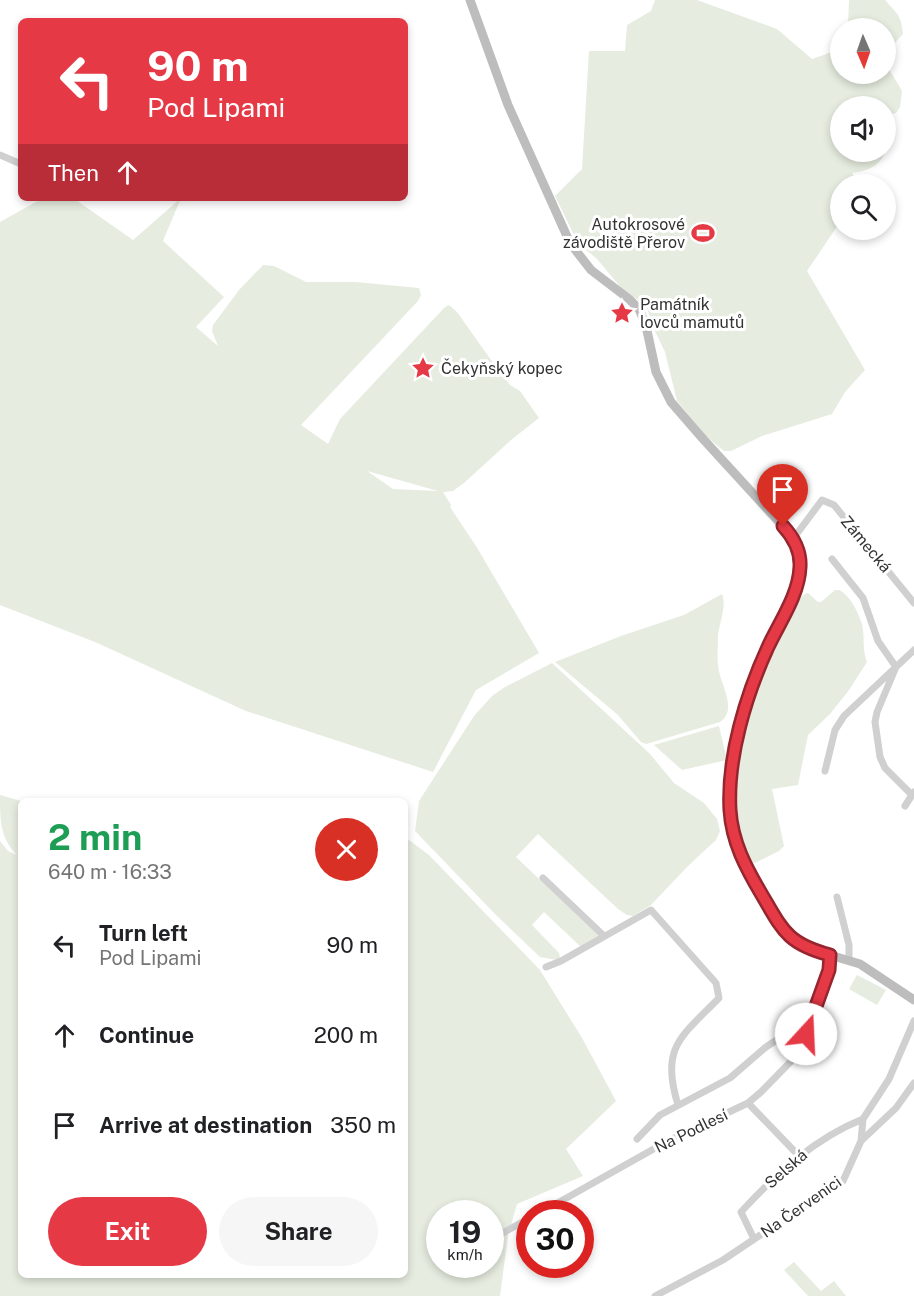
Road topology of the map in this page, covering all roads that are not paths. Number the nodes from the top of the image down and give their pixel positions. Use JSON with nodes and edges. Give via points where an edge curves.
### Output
{"nodes":[{"id":1,"x":470,"y":0,"type":"edge"},
{"id":2,"x":0,"y":155,"type":"edge"},
{"id":3,"x":18,"y":163,"type":"edge"},
{"id":4,"x":793,"y":539,"type":"junction"},
{"id":5,"x":832,"y":559,"type":"dead end"},
{"id":6,"x":914,"y":603,"type":"edge"},
{"id":7,"x":914,"y":650,"type":"edge"},
{"id":8,"x":896,"y":667,"type":"junction"},
{"id":9,"x":825,"y":771,"type":"dead end"},
{"id":10,"x":913,"y":794,"type":"edge"},
{"id":11,"x":905,"y":806,"type":"dead end"},
{"id":12,"x":543,"y":878,"type":"dead end"},
{"id":13,"x":837,"y":897,"type":"dead end"},
{"id":14,"x":604,"y":936,"type":"junction"},
{"id":15,"x":830,"y":955,"type":"junction"},
{"id":16,"x":849,"y":960,"type":"junction"},
{"id":17,"x":546,"y":967,"type":"dead end"},
{"id":18,"x":914,"y":1000,"type":"edge"},
{"id":19,"x":811,"y":1017,"type":"junction"},
{"id":20,"x":914,"y":1021,"type":"edge"},
{"id":21,"x":914,"y":1083,"type":"edge"},
{"id":22,"x":748,"y":1103,"type":"junction"},
{"id":23,"x":678,"y":1105,"type":"junction"},
{"id":24,"x":863,"y":1119,"type":"junction"},
{"id":25,"x":637,"y":1139,"type":"dead end"},
{"id":26,"x":861,"y":1141,"type":"junction"},
{"id":27,"x":799,"y":1156,"type":"junction"},
{"id":28,"x":563,"y":1200,"type":"edge"},
{"id":29,"x":754,"y":1239,"type":"junction"},
{"id":30,"x":655,"y":1296,"type":"edge"}],
"edges":[{"from":1,"to":4,"type":"main road","via":[[508,105],[570,243],[591,270],[639,309],[655,366],[671,402]]},
{"from":2,"to":3,"type":"street"},
{"from":4,"to":6,"type":"street","name":"Zámecká","via":[[822,501],[834,505]]},
{"from":4,"to":15,"type":"main road","via":[[800,557],[798,579],[759,667],[741,722],[730,775],[731,819],[744,864],[782,928],[800,945]]},
{"from":5,"to":8,"type":"street","via":[[863,598],[878,641]]},
{"from":7,"to":8,"type":"street"},
{"from":8,"to":9,"type":"street","via":[[844,716],[835,730]]},
{"from":8,"to":10,"type":"street","via":[[875,722],[885,768]]},
{"from":10,"to":11,"type":"street"},
{"from":12,"to":14,"type":"street"},
{"from":13,"to":16,"type":"street"},
{"from":14,"to":17,"type":"street"},
{"from":14,"to":23,"type":"street","via":[[651,910],[716,983],[719,998],[682,1036],[671,1056],[671,1084]]},
{"from":15,"to":16,"type":"main road"},
{"from":15,"to":19,"type":"street","name":"Na Podlesí","via":[[829,970]]},
{"from":16,"to":18,"type":"main road"},
{"from":19,"to":22,"type":"street","name":"Na Podlesí","via":[[801,1051]]},
{"from":19,"to":23,"type":"street","via":[[766,1047],[730,1078]]},
{"from":20,"to":24,"type":"street","via":[[889,1079]]},
{"from":21,"to":26,"type":"street","name":"Na Červenici","via":[[896,1108]]},
{"from":22,"to":27,"type":"street"},
{"from":22,"to":28,"type":"street","name":"Na Podlesí","via":[[666,1142]]},
{"from":23,"to":25,"type":"street","via":[[660,1115]]},
{"from":24,"to":26,"type":"street"},
{"from":24,"to":27,"type":"street","name":"Selská","via":[[826,1136]]},
{"from":26,"to":29,"type":"street","name":"Na Červenici","via":[[843,1181]]},
{"from":27,"to":29,"type":"street","name":"Selská","via":[[741,1212]]},
{"from":29,"to":30,"type":"street","name":"Na Červenici"}]}
